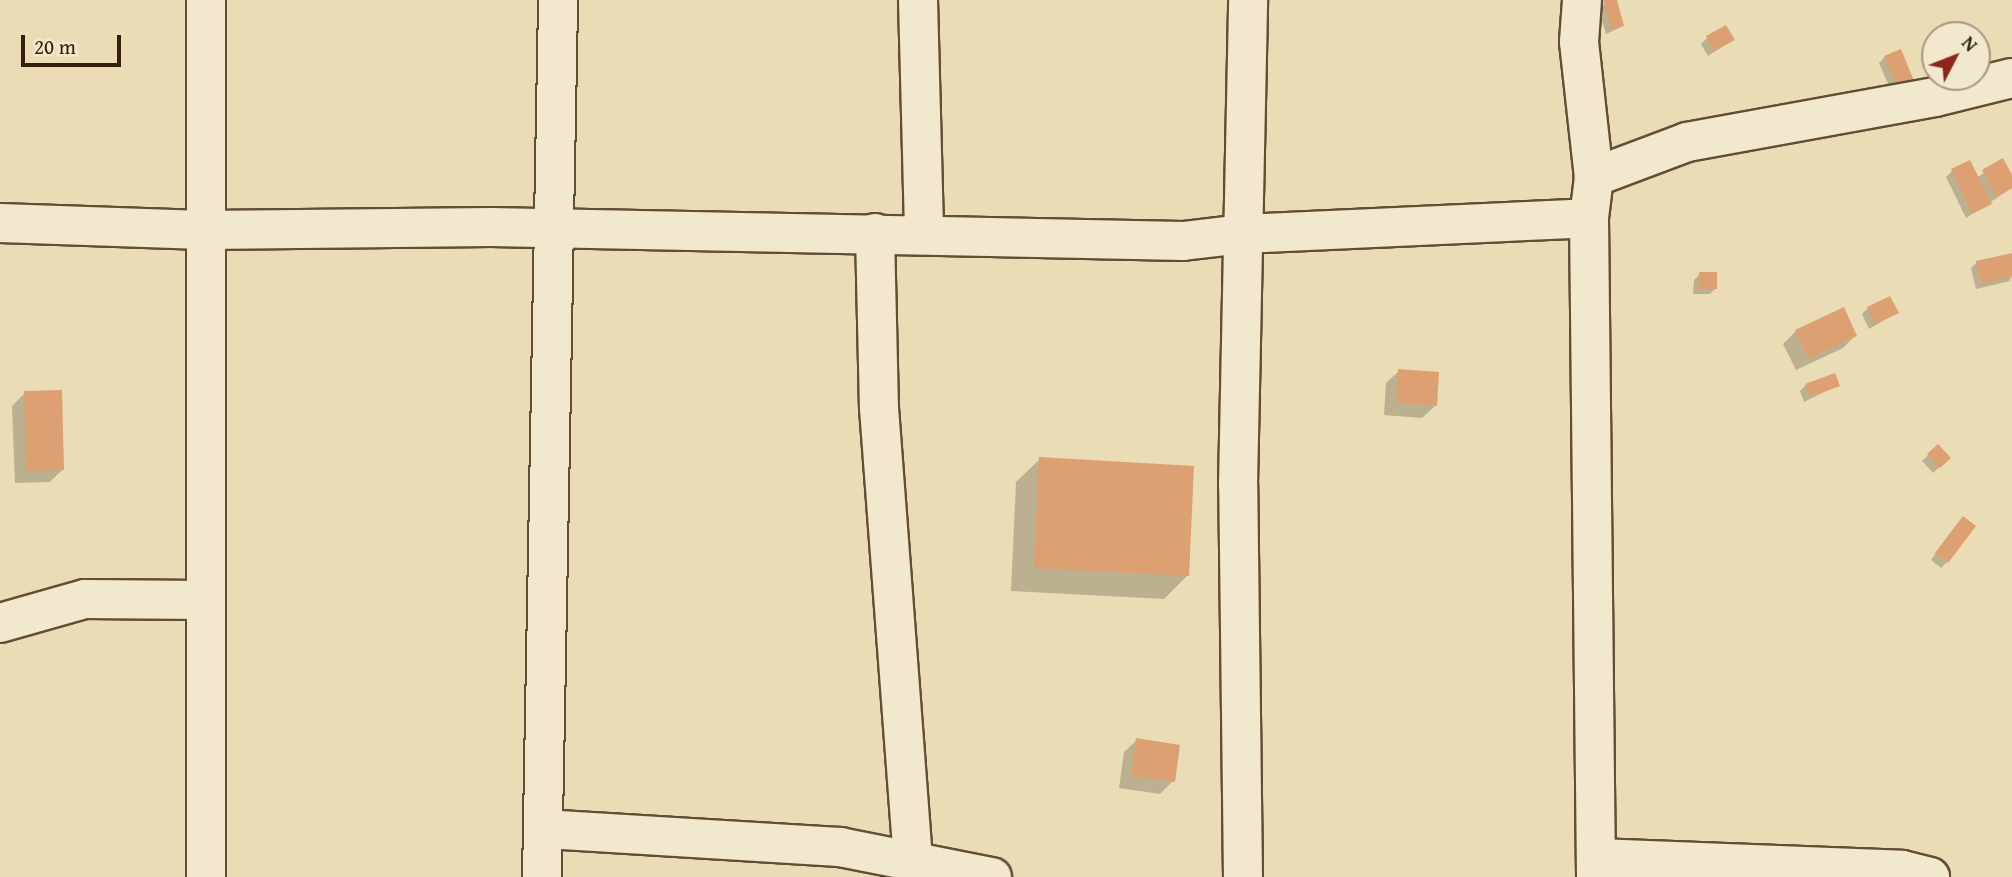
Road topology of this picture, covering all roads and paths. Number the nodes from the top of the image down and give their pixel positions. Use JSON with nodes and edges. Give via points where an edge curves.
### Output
{"nodes":[{"id":1,"x":206,"y":0,"type":"edge"},
{"id":2,"x":558,"y":0,"type":"edge"},
{"id":3,"x":918,"y":0,"type":"edge"},
{"id":4,"x":1248,"y":0,"type":"edge"},
{"id":5,"x":1582,"y":0,"type":"edge"},
{"id":6,"x":2012,"y":78,"type":"edge"},
{"id":7,"x":1594,"y":177,"type":"junction"},
{"id":8,"x":1589,"y":218,"type":"junction"},
{"id":9,"x":0,"y":223,"type":"edge"},
{"id":10,"x":557,"y":228,"type":"junction"},
{"id":11,"x":203,"y":230,"type":"junction"},
{"id":12,"x":875,"y":233,"type":"junction"},
{"id":13,"x":1242,"y":234,"type":"junction"},
{"id":14,"x":924,"y":235,"type":"junction"},
{"id":15,"x":203,"y":600,"type":"junction"},
{"id":16,"x":0,"y":624,"type":"edge"},
{"id":17,"x":545,"y":829,"type":"junction"},
{"id":18,"x":913,"y":860,"type":"junction"},
{"id":19,"x":1596,"y":867,"type":"edge"},
{"id":20,"x":206,"y":877,"type":"edge"},
{"id":21,"x":542,"y":877,"type":"edge"},
{"id":22,"x":992,"y":877,"type":"edge"},
{"id":23,"x":1243,"y":877,"type":"edge"},
{"id":24,"x":1930,"y":877,"type":"edge"}],
"edges":[{"from":1,"to":11,"type":"street"},
{"from":2,"to":10,"type":"street"},
{"from":3,"to":14,"type":"street"},
{"from":4,"to":13,"type":"street"},
{"from":5,"to":7,"type":"street","via":[[1579,42]]},
{"from":6,"to":7,"type":"street","via":[[1935,97],[1687,142]]},
{"from":7,"to":8,"type":"street"},
{"from":8,"to":13,"type":"street"},
{"from":8,"to":19,"type":"street"},
{"from":9,"to":11,"type":"street"},
{"from":10,"to":11,"type":"street"},
{"from":10,"to":12,"type":"street"},
{"from":10,"to":17,"type":"street","via":[[547,459]]},
{"from":11,"to":15,"type":"street"},
{"from":12,"to":14,"type":"street"},
{"from":12,"to":18,"type":"street","via":[[879,408]]},
{"from":13,"to":14,"type":"street","via":[[1182,241]]},
{"from":13,"to":23,"type":"street","via":[[1238,499]]},
{"from":15,"to":16,"type":"street","via":[[85,599]]},
{"from":15,"to":20,"type":"street"},
{"from":17,"to":18,"type":"street","via":[[840,847]]},
{"from":17,"to":21,"type":"street"},
{"from":18,"to":22,"type":"street"},
{"from":19,"to":24,"type":"street","via":[[1902,870]]}]}
